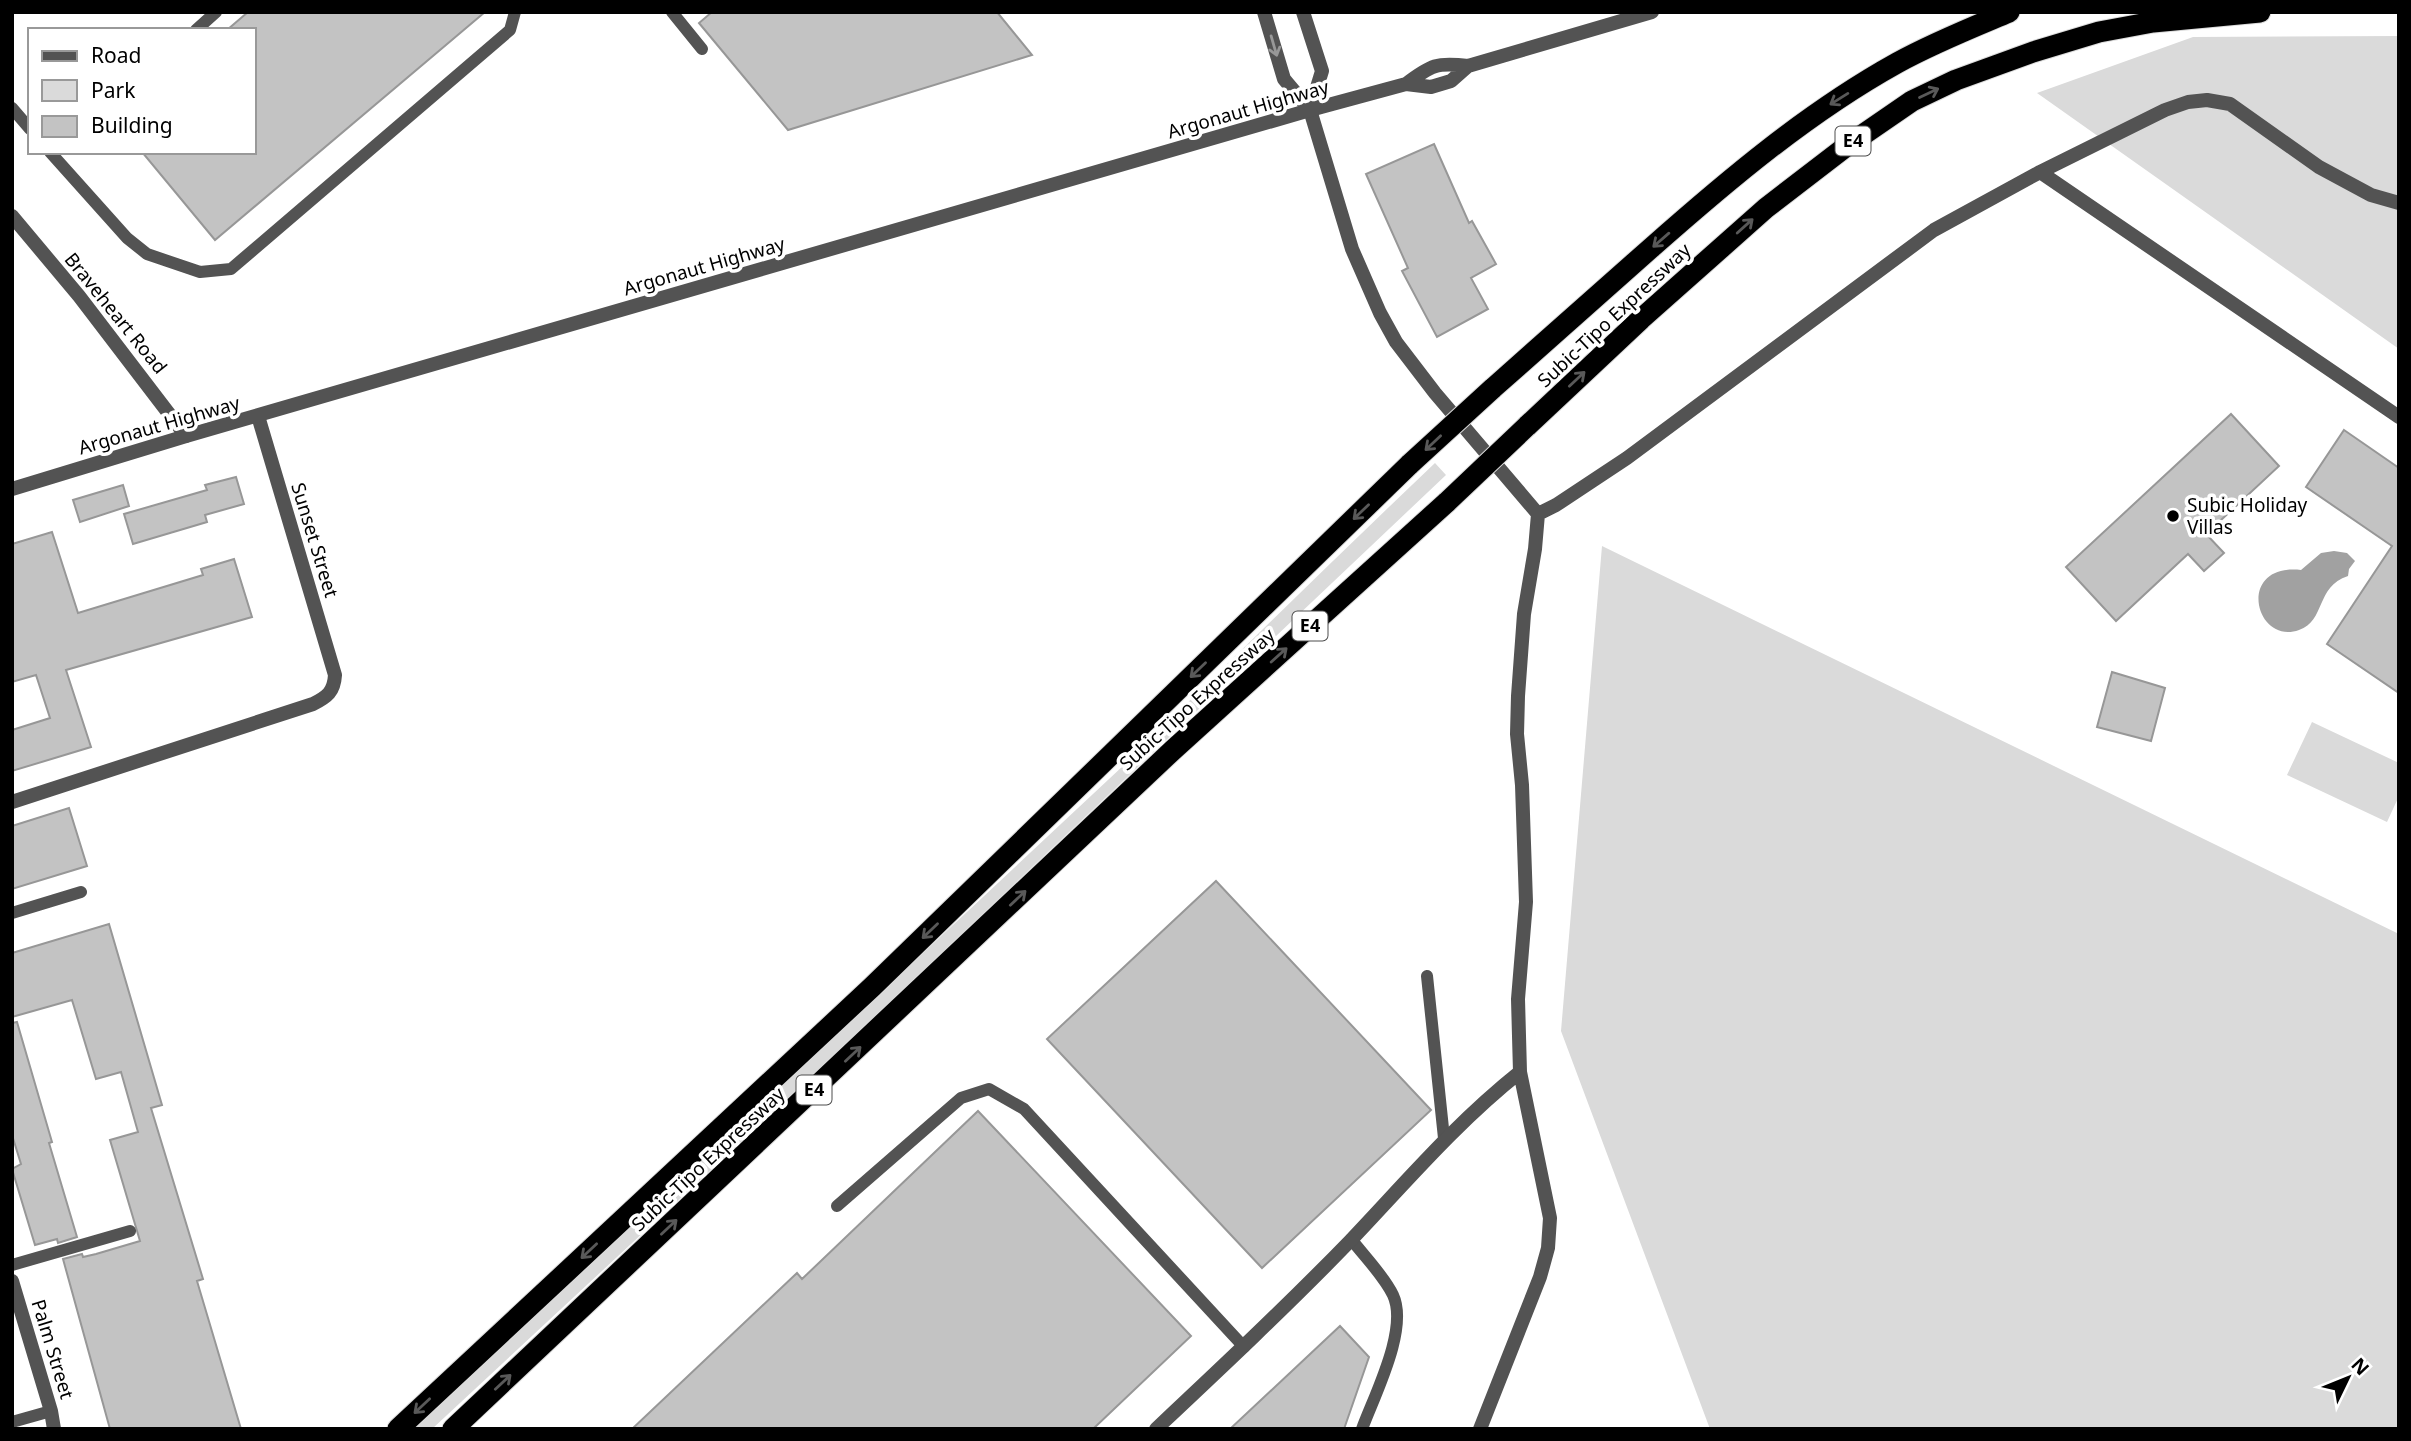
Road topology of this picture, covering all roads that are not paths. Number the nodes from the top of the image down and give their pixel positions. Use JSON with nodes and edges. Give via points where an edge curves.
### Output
{"nodes":[{"id":1,"x":216,"y":12,"type":"edge"},
{"id":2,"x":515,"y":12,"type":"edge"},
{"id":3,"x":672,"y":12,"type":"edge"},
{"id":4,"x":1264,"y":12,"type":"edge"},
{"id":5,"x":1303,"y":12,"type":"edge"},
{"id":6,"x":1652,"y":12,"type":"edge"},
{"id":7,"x":2009,"y":12,"type":"edge"},
{"id":8,"x":2260,"y":12,"type":"edge"},
{"id":9,"x":198,"y":28,"type":"edge"},
{"id":10,"x":702,"y":49,"type":"dead end"},
{"id":11,"x":12,"y":108,"type":"edge"},
{"id":12,"x":1310,"y":110,"type":"junction"},
{"id":13,"x":28,"y":126,"type":"edge"},
{"id":14,"x":52,"y":154,"type":"edge"},
{"id":15,"x":2040,"y":172,"type":"junction"},
{"id":16,"x":2399,"y":203,"type":"edge"},
{"id":17,"x":12,"y":216,"type":"edge"},
{"id":18,"x":258,"y":416,"type":"junction"},
{"id":19,"x":2399,"y":416,"type":"edge"},
{"id":20,"x":186,"y":436,"type":"junction"},
{"id":21,"x":12,"y":489,"type":"edge"},
{"id":22,"x":1538,"y":514,"type":"junction"},
{"id":23,"x":12,"y":802,"type":"edge"},
{"id":24,"x":81,"y":892,"type":"dead end"},
{"id":25,"x":12,"y":913,"type":"edge"},
{"id":26,"x":1427,"y":976,"type":"dead end"},
{"id":27,"x":1520,"y":1072,"type":"junction"},
{"id":28,"x":1444,"y":1138,"type":"junction"},
{"id":29,"x":838,"y":1206,"type":"dead end"},
{"id":30,"x":130,"y":1231,"type":"dead end"},
{"id":31,"x":1351,"y":1239,"type":"junction"},
{"id":32,"x":12,"y":1265,"type":"edge"},
{"id":33,"x":12,"y":1281,"type":"edge"},
{"id":34,"x":1244,"y":1347,"type":"junction"},
{"id":35,"x":51,"y":1411,"type":"junction"},
{"id":36,"x":12,"y":1422,"type":"edge"},
{"id":37,"x":54,"y":1429,"type":"edge"},
{"id":38,"x":398,"y":1429,"type":"edge"},
{"id":39,"x":453,"y":1429,"type":"edge"},
{"id":40,"x":1156,"y":1429,"type":"edge"},
{"id":41,"x":1362,"y":1429,"type":"edge"},
{"id":42,"x":1480,"y":1429,"type":"edge"}],
"edges":[{"from":1,"to":9,"type":"lane"},
{"from":2,"to":14,"type":"lane","via":[[510,30],[231,268],[200,272],[147,254]]},
{"from":3,"to":10,"type":"lane"},
{"from":4,"to":12,"type":"street","one_way":true,"via":[[1284,79]]},
{"from":5,"to":12,"type":"street","via":[[1322,71]]},
{"from":6,"to":12,"type":"street","name":"Argonaut Highway","via":[[1468,66],[1446,63],[1426,69],[1406,84]]},
{"from":7,"to":38,"type":"highway","name":"Subic-Tipo Expressway","number":"E4","one_way":true,"bridge":true,"via":[[1896,63],[1824,108],[1694,210],[1410,464],[872,988]]},
{"from":39,"to":8,"type":"highway","name":"Subic-Tipo Expressway","number":"E4","one_way":true,"bridge":true,"via":[[1173,750],[1766,208],[1912,101],[1956,80],[2099,32]]},
{"from":11,"to":13,"type":"lane"},
{"from":12,"to":18,"type":"street","name":"Argonaut Highway"},
{"from":12,"to":22,"type":"street","via":[[1352,249],[1396,342]]},
{"from":15,"to":16,"type":"street","via":[[2165,110],[2207,100],[2230,104],[2319,167],[2371,195]]},
{"from":15,"to":19,"type":"street"},
{"from":15,"to":22,"type":"street","via":[[1934,230],[1627,458]]},
{"from":17,"to":20,"type":"street","name":"Braveheart Road"},
{"from":18,"to":20,"type":"street","name":"Argonaut Highway"},
{"from":18,"to":23,"type":"street","name":"Sunset Street","via":[[335,675],[332,692],[313,704]]},
{"from":20,"to":21,"type":"street","name":"Argonaut Highway"},
{"from":22,"to":27,"type":"street","via":[[1518,696],[1526,902],[1518,999]]},
{"from":24,"to":25,"type":"lane"},
{"from":26,"to":28,"type":"lane"},
{"from":27,"to":28,"type":"street"},
{"from":27,"to":42,"type":"street","via":[[1550,1218],[1548,1248]]},
{"from":28,"to":31,"type":"street"},
{"from":29,"to":34,"type":"lane","via":[[961,1098],[989,1089],[1024,1109]]},
{"from":30,"to":32,"type":"lane"},
{"from":31,"to":34,"type":"street"},
{"from":31,"to":41,"type":"lane","via":[[1397,1307],[1387,1361]]},
{"from":33,"to":35,"type":"street","name":"Palm Street"},
{"from":34,"to":40,"type":"street"},
{"from":35,"to":36,"type":"lane"},
{"from":35,"to":37,"type":"street","name":"Palm Street"}]}
